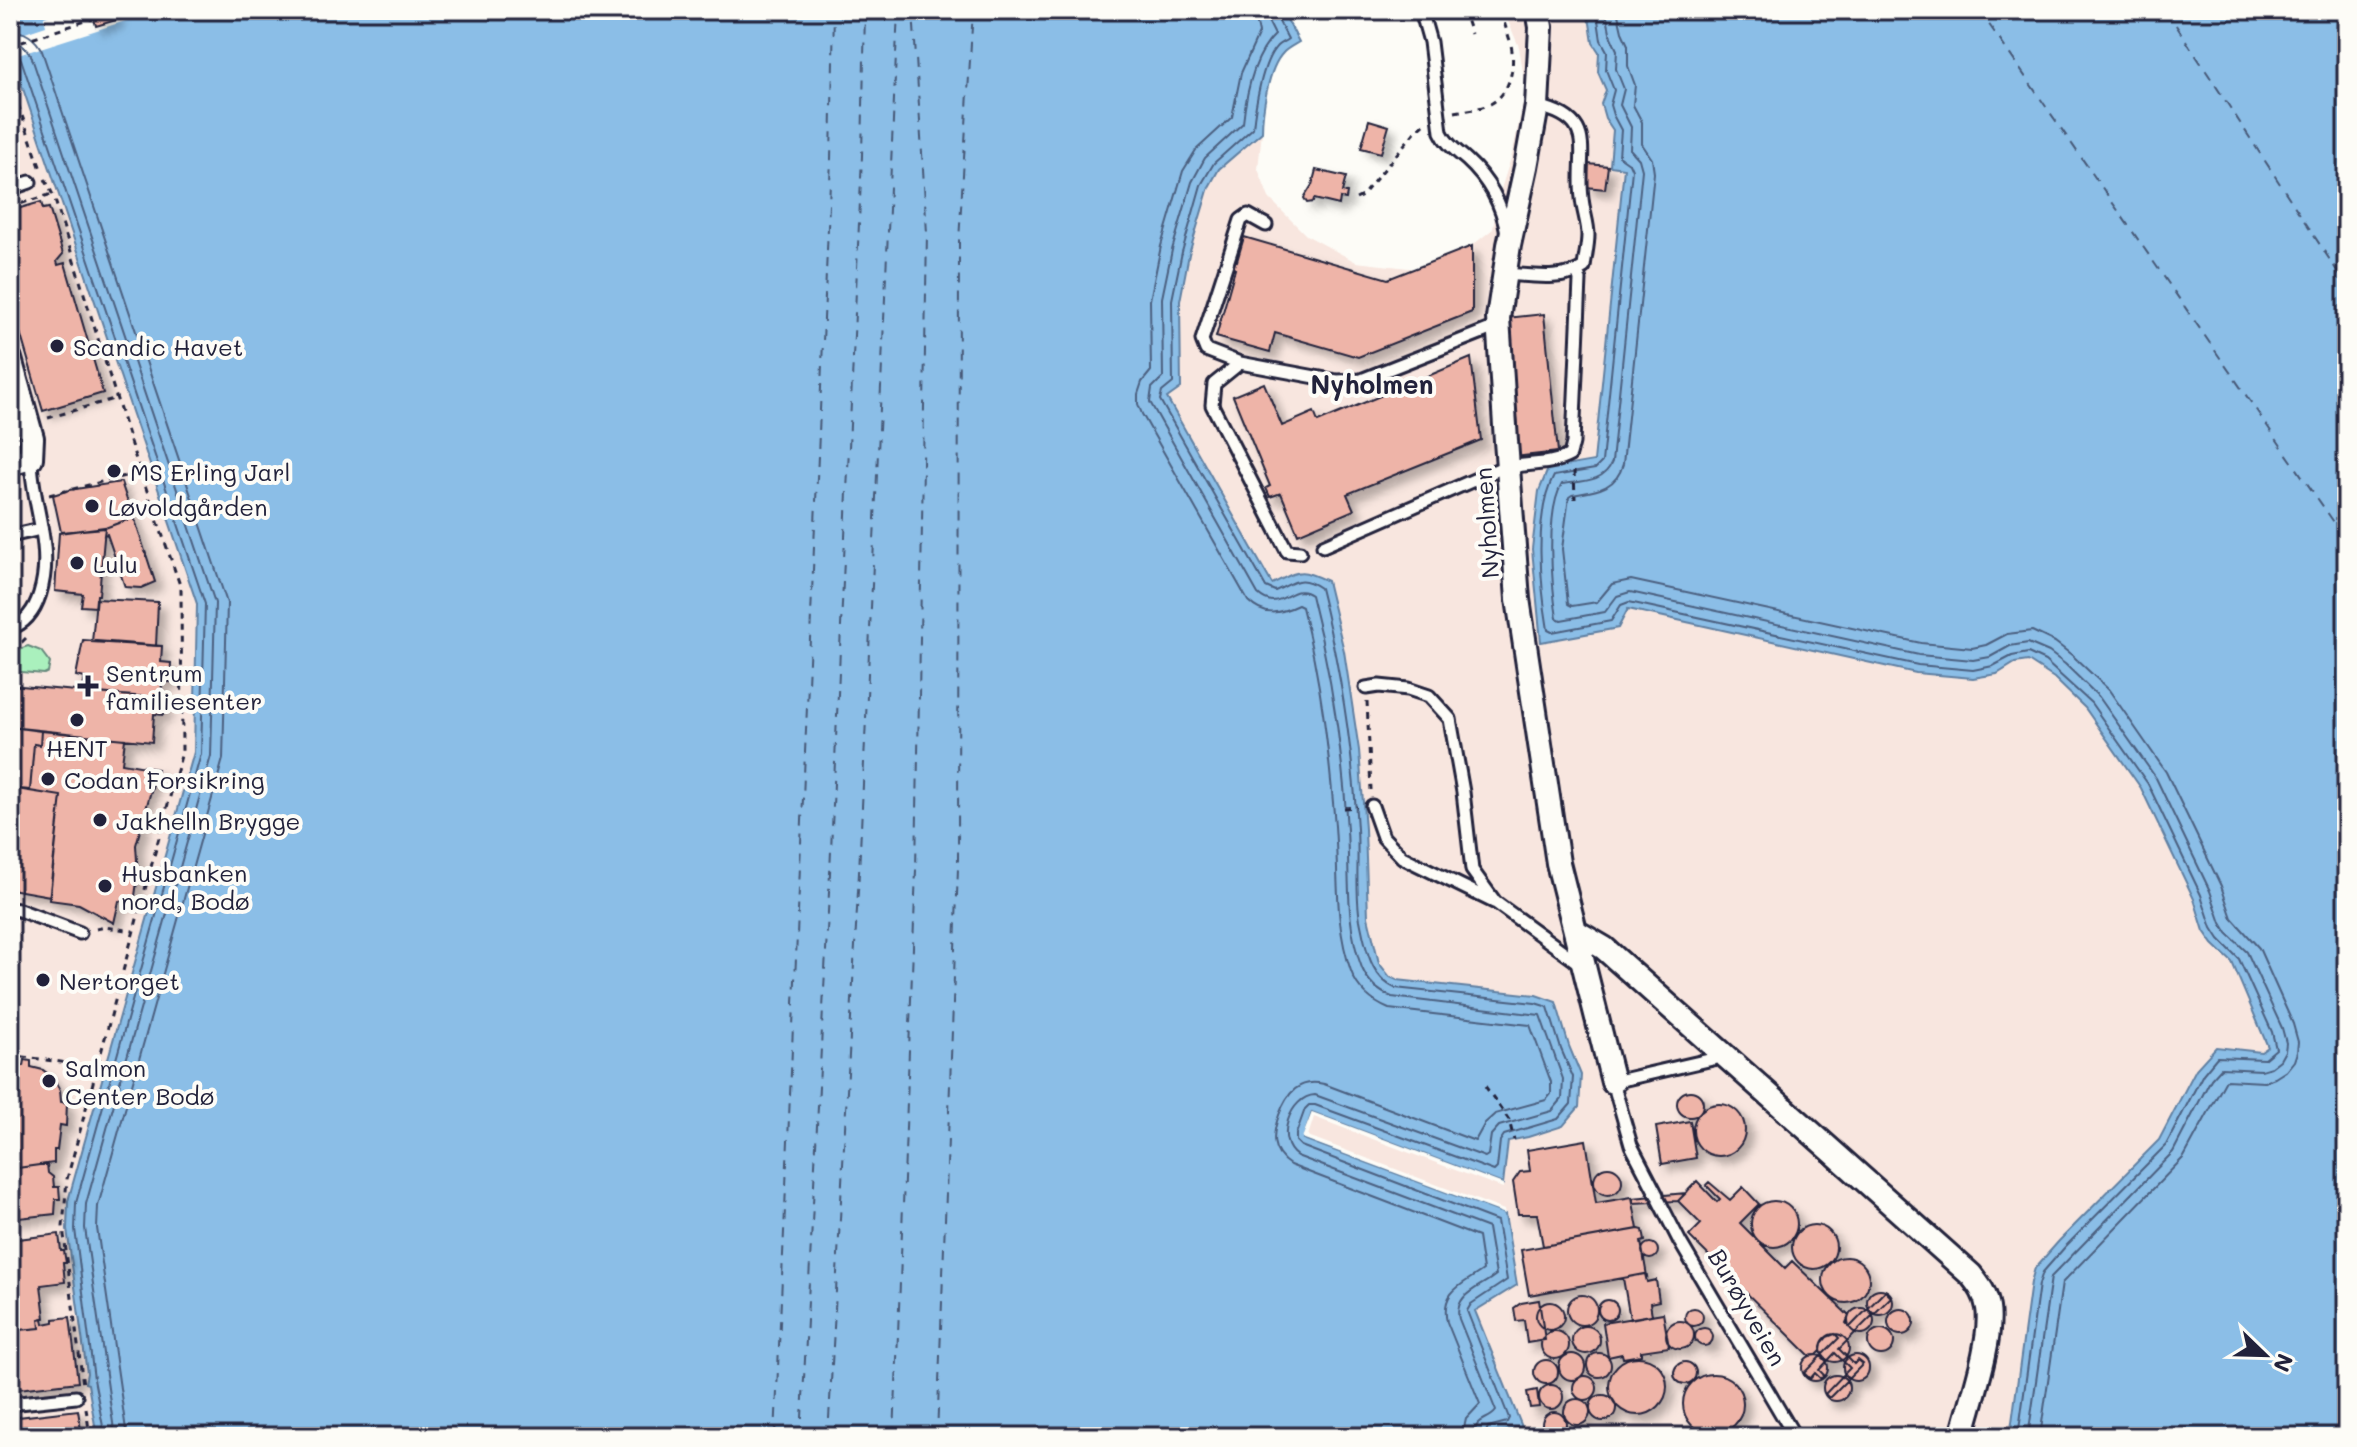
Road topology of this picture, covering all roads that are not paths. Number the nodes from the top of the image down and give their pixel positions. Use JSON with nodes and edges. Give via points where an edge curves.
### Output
{"nodes":[{"id":1,"x":1421,"y":10,"type":"edge"},
{"id":2,"x":1538,"y":10,"type":"edge"},
{"id":3,"x":1537,"y":106,"type":"junction"},
{"id":4,"x":30,"y":182,"type":"dead end"},
{"id":5,"x":10,"y":189,"type":"edge"},
{"id":6,"x":1266,"y":225,"type":"dead end"},
{"id":7,"x":1509,"y":245,"type":"junction"},
{"id":8,"x":1577,"y":272,"type":"junction"},
{"id":9,"x":1504,"y":274,"type":"junction"},
{"id":10,"x":1498,"y":326,"type":"junction"},
{"id":11,"x":10,"y":359,"type":"edge"},
{"id":12,"x":1240,"y":363,"type":"junction"},
{"id":13,"x":20,"y":461,"type":"edge"},
{"id":14,"x":1508,"y":466,"type":"junction"},
{"id":15,"x":41,"y":529,"type":"junction"},
{"id":16,"x":10,"y":536,"type":"edge"},
{"id":17,"x":1323,"y":546,"type":"dead end"},
{"id":18,"x":1300,"y":552,"type":"dead end"},
{"id":19,"x":10,"y":628,"type":"edge"},
{"id":20,"x":1366,"y":688,"type":"road end"},
{"id":21,"x":1372,"y":806,"type":"road end"},
{"id":22,"x":1495,"y":902,"type":"junction"},
{"id":23,"x":10,"y":909,"type":"edge"},
{"id":24,"x":1575,"y":931,"type":"junction"},
{"id":25,"x":80,"y":933,"type":"road end"},
{"id":26,"x":1584,"y":967,"type":"junction"},
{"id":27,"x":1598,"y":1028,"type":"joint"},
{"id":28,"x":1726,"y":1056,"type":"junction"},
{"id":29,"x":1613,"y":1082,"type":"junction"},
{"id":30,"x":80,"y":1397,"type":"road end"},
{"id":31,"x":10,"y":1404,"type":"edge"},
{"id":32,"x":1795,"y":1437,"type":"edge"},
{"id":33,"x":1962,"y":1437,"type":"edge"}],
"edges":[{"from":1,"to":7,"type":"lane","via":[[1441,132],[1480,173],[1500,204]]},
{"from":2,"to":3,"type":"street","name":"Nyholmen"},
{"from":3,"to":7,"type":"street","name":"Nyholmen"},
{"from":3,"to":8,"type":"lane","via":[[1566,116],[1578,129],[1583,146],[1581,196],[1588,235],[1584,267]]},
{"from":4,"to":5,"type":"lane"},
{"from":6,"to":12,"type":"lane","via":[[1248,215],[1241,220],[1202,340],[1206,350]]},
{"from":7,"to":9,"type":"street","name":"Nyholmen"},
{"from":8,"to":9,"type":"lane"},
{"from":8,"to":14,"type":"lane","via":[[1570,455]]},
{"from":9,"to":10,"type":"street","name":"Nyholmen"},
{"from":10,"to":12,"type":"lane","via":[[1361,380],[1337,381]]},
{"from":10,"to":14,"type":"street","name":"Nyholmen"},
{"from":11,"to":13,"type":"street","via":[[31,433]]},
{"from":12,"to":18,"type":"lane","via":[[1214,384],[1212,405],[1287,551]]},
{"from":13,"to":15,"type":"lane","via":[[32,485]]},
{"from":14,"to":17,"type":"lane"},
{"from":14,"to":24,"type":"street","name":"Nyholmen","via":[[1518,599],[1558,863]]},
{"from":15,"to":16,"type":"lane"},
{"from":15,"to":19,"type":"lane","via":[[45,560],[40,592],[28,618]]},
{"from":20,"to":22,"type":"lane","via":[[1408,689],[1429,696],[1450,719],[1472,870]]},
{"from":21,"to":22,"type":"lane","via":[[1383,837],[1402,857]]},
{"from":22,"to":26,"type":"lane"},
{"from":23,"to":25,"type":"lane"},
{"from":24,"to":26,"type":"street","name":"Nyholmen"},
{"from":24,"to":28,"type":"street","via":[[1604,948]]},
{"from":26,"to":27,"type":"street","name":"Nyholmen"},
{"from":27,"to":29,"type":"street","name":"Burøyveien"},
{"from":28,"to":29,"type":"lane"},
{"from":28,"to":33,"type":"street","via":[[1982,1289],[1988,1337]]},
{"from":29,"to":32,"type":"lane","name":"Burøyveien","via":[[1631,1145],[1680,1242]]},
{"from":30,"to":31,"type":"lane"}]}
